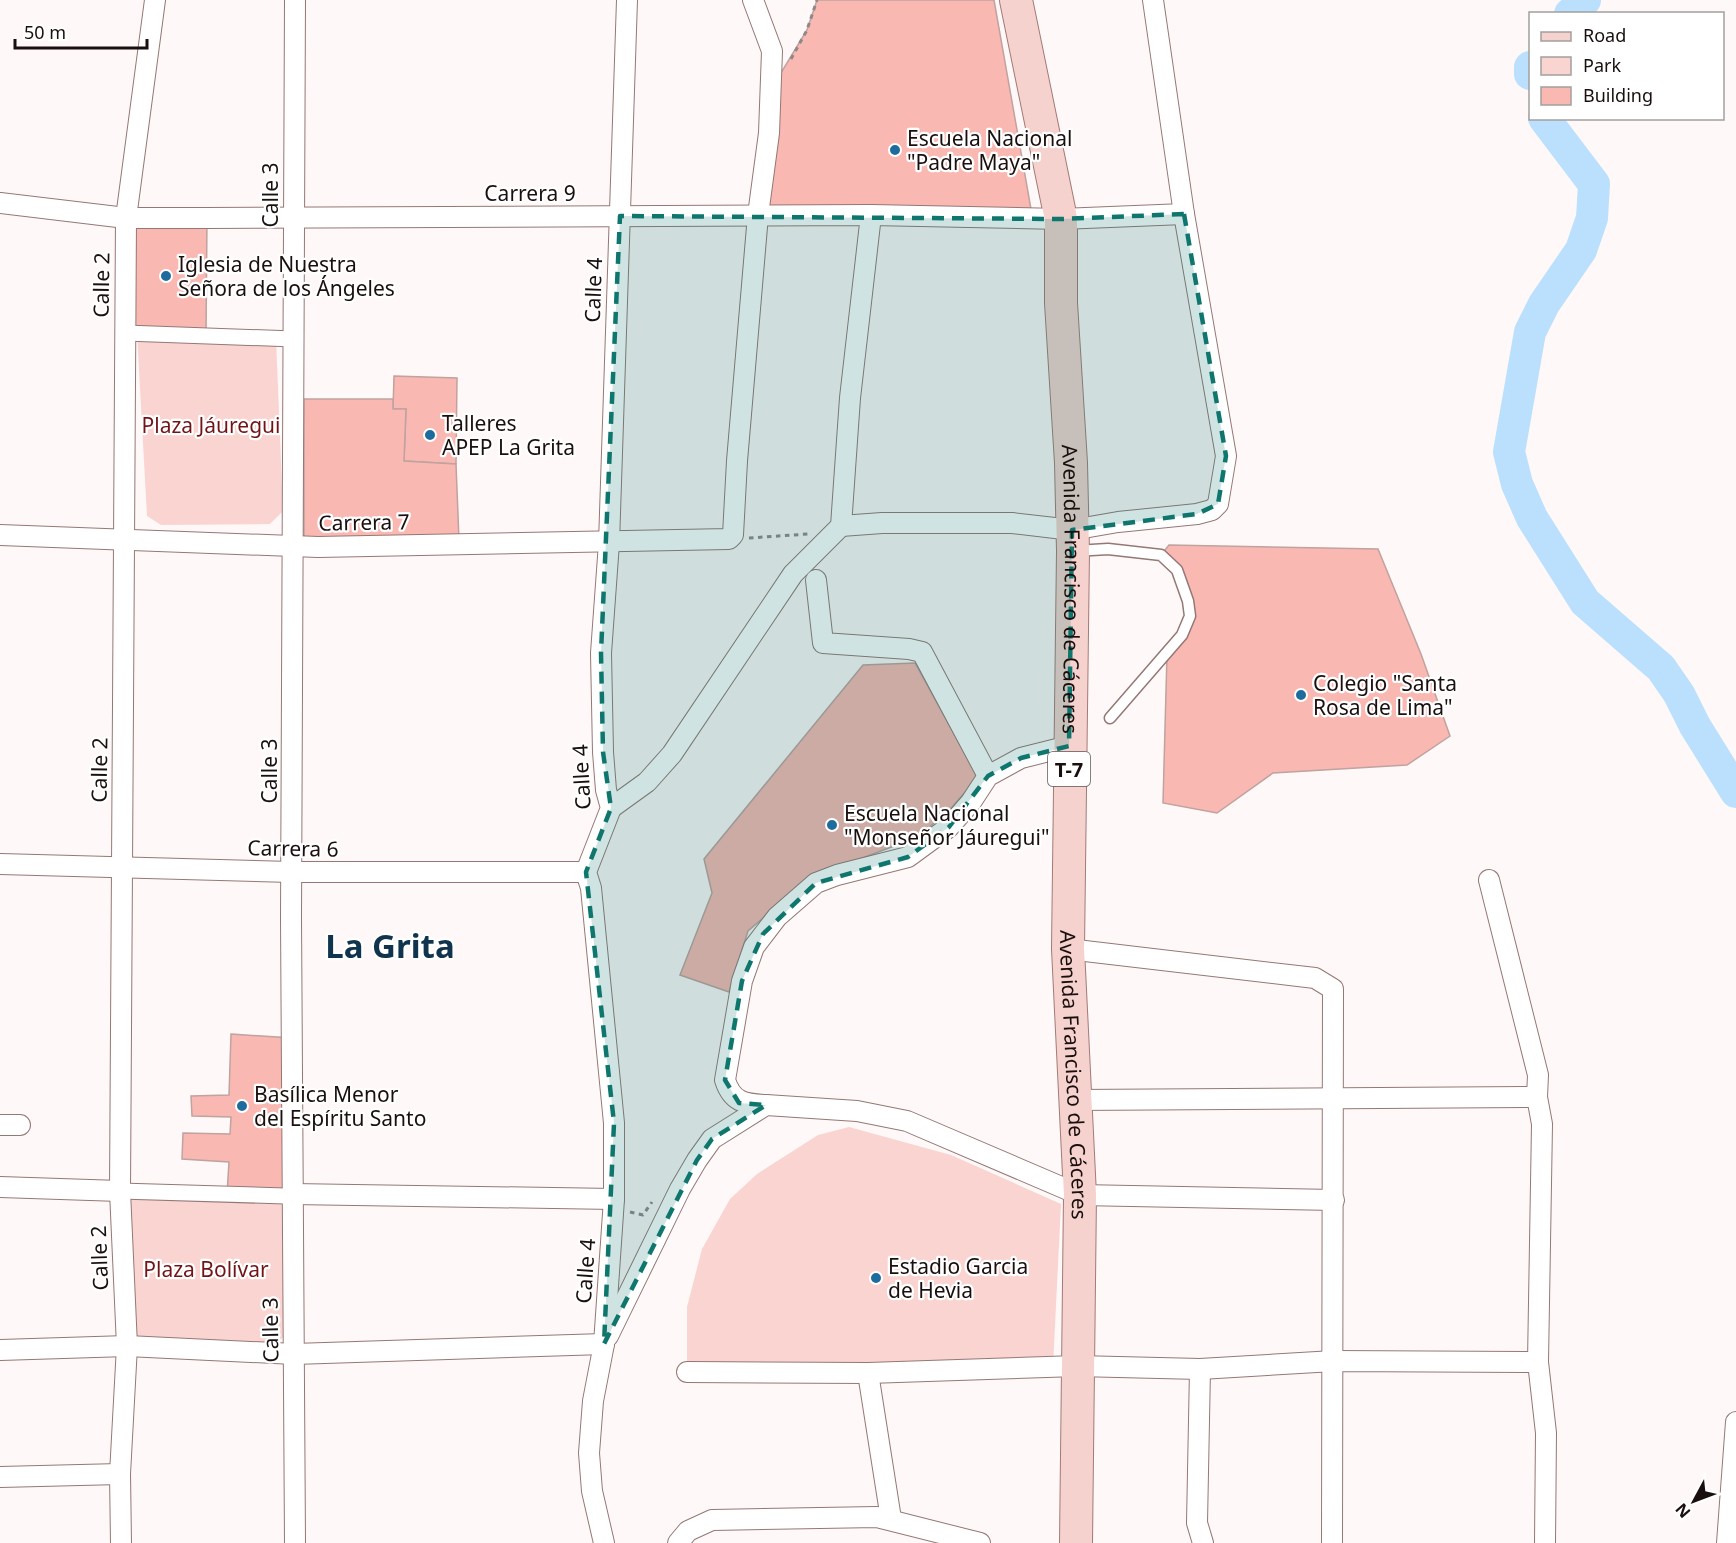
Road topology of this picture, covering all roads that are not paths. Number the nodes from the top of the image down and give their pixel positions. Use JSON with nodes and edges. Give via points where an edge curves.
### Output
{"nodes":[{"id":1,"x":155,"y":0,"type":"edge"},
{"id":2,"x":295,"y":0,"type":"edge"},
{"id":3,"x":627,"y":0,"type":"edge"},
{"id":4,"x":753,"y":0,"type":"edge"},
{"id":5,"x":1016,"y":0,"type":"edge"},
{"id":6,"x":1153,"y":0,"type":"edge"},
{"id":7,"x":0,"y":203,"type":"edge"},
{"id":8,"x":1184,"y":214,"type":"junction"},
{"id":9,"x":758,"y":215,"type":"junction"},
{"id":10,"x":871,"y":215,"type":"junction"},
{"id":11,"x":620,"y":216,"type":"junction"},
{"id":12,"x":126,"y":218,"type":"junction"},
{"id":13,"x":293,"y":219,"type":"junction"},
{"id":14,"x":1061,"y":219,"type":"junction"},
{"id":15,"x":125,"y":333,"type":"junction"},
{"id":16,"x":294,"y":339,"type":"junction"},
{"id":17,"x":838,"y":529,"type":"junction"},
{"id":18,"x":0,"y":536,"type":"edge"},
{"id":19,"x":123,"y":538,"type":"junction"},
{"id":20,"x":1073,"y":540,"type":"junction"},
{"id":21,"x":609,"y":543,"type":"junction"},
{"id":22,"x":295,"y":546,"type":"junction"},
{"id":23,"x":816,"y":580,"type":"dead end"},
{"id":24,"x":1110,"y":718,"type":"dead end"},
{"id":25,"x":1070,"y":746,"type":"junction"},
{"id":26,"x":988,"y":776,"type":"junction"},
{"id":27,"x":611,"y":808,"type":"junction"},
{"id":28,"x":0,"y":864,"type":"edge"},
{"id":29,"x":121,"y":868,"type":"junction"},
{"id":30,"x":292,"y":872,"type":"junction"},
{"id":31,"x":586,"y":872,"type":"junction"},
{"id":32,"x":1489,"y":880,"type":"dead end"},
{"id":33,"x":1068,"y":949,"type":"junction"},
{"id":34,"x":1537,"y":1097,"type":"junction"},
{"id":35,"x":1076,"y":1100,"type":"junction"},
{"id":36,"x":1334,"y":1100,"type":"junction"},
{"id":37,"x":766,"y":1105,"type":"junction"},
{"id":38,"x":0,"y":1187,"type":"edge"},
{"id":39,"x":120,"y":1191,"type":"junction"},
{"id":40,"x":292,"y":1194,"type":"junction"},
{"id":41,"x":1080,"y":1196,"type":"junction"},
{"id":42,"x":614,"y":1199,"type":"junction"},
{"id":43,"x":1334,"y":1200,"type":"junction"},
{"id":44,"x":604,"y":1344,"type":"junction"},
{"id":45,"x":127,"y":1346,"type":"junction"},
{"id":46,"x":0,"y":1350,"type":"edge"},
{"id":47,"x":294,"y":1354,"type":"junction"},
{"id":48,"x":1334,"y":1361,"type":"junction"},
{"id":49,"x":1538,"y":1362,"type":"junction"},
{"id":50,"x":1077,"y":1366,"type":"junction"},
{"id":51,"x":1200,"y":1369,"type":"junction"},
{"id":52,"x":687,"y":1372,"type":"dead end"},
{"id":53,"x":868,"y":1373,"type":"junction"},
{"id":54,"x":1736,"y":1422,"type":"edge"},
{"id":55,"x":120,"y":1474,"type":"junction"},
{"id":56,"x":0,"y":1477,"type":"edge"},
{"id":57,"x":891,"y":1519,"type":"junction"},
{"id":58,"x":944,"y":1541,"type":"edge"},
{"id":59,"x":121,"y":1543,"type":"edge"},
{"id":60,"x":295,"y":1543,"type":"edge"},
{"id":61,"x":604,"y":1543,"type":"edge"},
{"id":62,"x":678,"y":1543,"type":"edge"},
{"id":63,"x":699,"y":1543,"type":"edge"},
{"id":64,"x":980,"y":1543,"type":"edge"},
{"id":65,"x":1076,"y":1543,"type":"edge"},
{"id":66,"x":1203,"y":1543,"type":"edge"},
{"id":67,"x":1332,"y":1543,"type":"edge"},
{"id":68,"x":1545,"y":1543,"type":"edge"},
{"id":69,"x":1727,"y":1543,"type":"edge"}],
"edges":[{"from":1,"to":12,"type":"street","name":"Calle 2"},
{"from":2,"to":13,"type":"street","name":"Calle 3"},
{"from":3,"to":11,"type":"street","name":"Calle 4"},
{"from":4,"to":9,"type":"street","via":[[772,51],[769,132]]},
{"from":5,"to":14,"type":"main road","name":"Avenida Francisco de Cáceres","number":"T-7"},
{"from":6,"to":8,"type":"street"},
{"from":7,"to":12,"type":"street","name":"Carrera 9"},
{"from":8,"to":14,"type":"street","name":"Carrera 9"},
{"from":8,"to":20,"type":"street","via":[[1226,456],[1218,504],[1197,514],[1118,522]]},
{"from":9,"to":10,"type":"street","name":"Carrera 9"},
{"from":9,"to":11,"type":"street","name":"Carrera 9"},
{"from":9,"to":21,"type":"street","name":"Carrera 7","via":[[733,535],[729,539]]},
{"from":10,"to":14,"type":"street","name":"Carrera 9"},
{"from":10,"to":17,"type":"street"},
{"from":11,"to":13,"type":"street","name":"Carrera 9"},
{"from":11,"to":21,"type":"street","name":"Calle 4"},
{"from":12,"to":13,"type":"street","name":"Carrera 9"},
{"from":12,"to":15,"type":"street","name":"Calle 2"},
{"from":13,"to":16,"type":"street","name":"Calle 3"},
{"from":14,"to":20,"type":"main road","name":"Avenida Francisco de Cáceres","number":"T-7","via":[[1061,303]]},
{"from":15,"to":16,"type":"street"},
{"from":15,"to":19,"type":"street","name":"Calle 2"},
{"from":16,"to":22,"type":"street","name":"Calle 3"},
{"from":17,"to":20,"type":"street","via":[[882,523],[1012,523]]},
{"from":17,"to":27,"type":"street","via":[[793,574],[672,754],[647,782]]},
{"from":18,"to":19,"type":"street","name":"Carrera 7"},
{"from":19,"to":22,"type":"street","name":"Carrera 7"},
{"from":19,"to":29,"type":"street","name":"Calle 2"},
{"from":20,"to":24,"type":"lane","via":[[1161,555],[1177,570],[1188,601],[1190,616],[1182,635]]},
{"from":20,"to":25,"type":"main road","name":"Avenida Francisco de Cáceres","number":"T-7"},
{"from":21,"to":22,"type":"street","name":"Carrera 7"},
{"from":21,"to":27,"type":"street","name":"Calle 4","via":[[601,692],[606,790]]},
{"from":22,"to":30,"type":"street","name":"Calle 3"},
{"from":23,"to":26,"type":"street","via":[[823,643],[922,652]]},
{"from":25,"to":26,"type":"street","via":[[1021,758]]},
{"from":25,"to":33,"type":"main road","name":"Avenida Francisco de Cáceres","number":"T-7"},
{"from":26,"to":37,"type":"street","via":[[949,827],[925,845],[908,857],[816,883],[777,917],[754,947],[742,981],[725,1080],[739,1102]]},
{"from":27,"to":31,"type":"street","name":"Calle 4"},
{"from":28,"to":29,"type":"street","name":"Carrera 6"},
{"from":29,"to":30,"type":"street","name":"Carrera 6"},
{"from":29,"to":39,"type":"street","name":"Calle 2"},
{"from":30,"to":31,"type":"street","name":"Carrera 6"},
{"from":30,"to":40,"type":"street","name":"Calle 3"},
{"from":31,"to":42,"type":"street","name":"Calle 4","via":[[591,888],[614,1123]]},
{"from":32,"to":34,"type":"street","via":[[1538,1075]]},
{"from":33,"to":35,"type":"main road","name":"Avenida Francisco de Cáceres","number":"T-7"},
{"from":33,"to":36,"type":"street","via":[[1315,978],[1333,989]]},
{"from":34,"to":36,"type":"street"},
{"from":34,"to":49,"type":"street","via":[[1542,1124]]},
{"from":35,"to":36,"type":"street"},
{"from":35,"to":41,"type":"main road","name":"Avenida Francisco de Cáceres","number":"T-7"},
{"from":36,"to":43,"type":"street"},
{"from":37,"to":41,"type":"street","via":[[857,1111],[907,1120]]},
{"from":37,"to":44,"type":"street","via":[[712,1139],[697,1160]]},
{"from":38,"to":39,"type":"street"},
{"from":39,"to":40,"type":"street"},
{"from":39,"to":45,"type":"street","name":"Calle 2"},
{"from":40,"to":42,"type":"street"},
{"from":40,"to":47,"type":"street","name":"Calle 3"},
{"from":41,"to":43,"type":"street"},
{"from":41,"to":50,"type":"main road","name":"Avenida Francisco de Cáceres","number":"T-7"},
{"from":42,"to":44,"type":"street","name":"Calle 4"},
{"from":43,"to":48,"type":"street"},
{"from":44,"to":47,"type":"street"},
{"from":44,"to":61,"type":"street","name":"Calle 4","via":[[593,1401],[589,1453],[592,1491]]},
{"from":45,"to":46,"type":"street"},
{"from":45,"to":47,"type":"street"},
{"from":45,"to":55,"type":"street","name":"Calle 2"},
{"from":47,"to":60,"type":"street","name":"Calle 3"},
{"from":48,"to":49,"type":"street"},
{"from":48,"to":51,"type":"street"},
{"from":48,"to":67,"type":"street"},
{"from":49,"to":68,"type":"street","via":[[1546,1433]]},
{"from":50,"to":51,"type":"street"},
{"from":50,"to":53,"type":"street"},
{"from":50,"to":65,"type":"main road","name":"Avenida Francisco de Cáceres","number":"T-7"},
{"from":51,"to":66,"type":"street","via":[[1197,1523]]},
{"from":52,"to":53,"type":"street"},
{"from":53,"to":57,"type":"street"},
{"from":54,"to":69,"type":"street"},
{"from":55,"to":56,"type":"street"},
{"from":55,"to":59,"type":"street","name":"Calle 2"},
{"from":57,"to":58,"type":"street"},
{"from":57,"to":62,"type":"street","via":[[712,1520],[698,1524]]},
{"from":58,"to":63,"type":"street","via":[[882,1526],[709,1531],[703,1533]]},
{"from":58,"to":64,"type":"street"}]}
